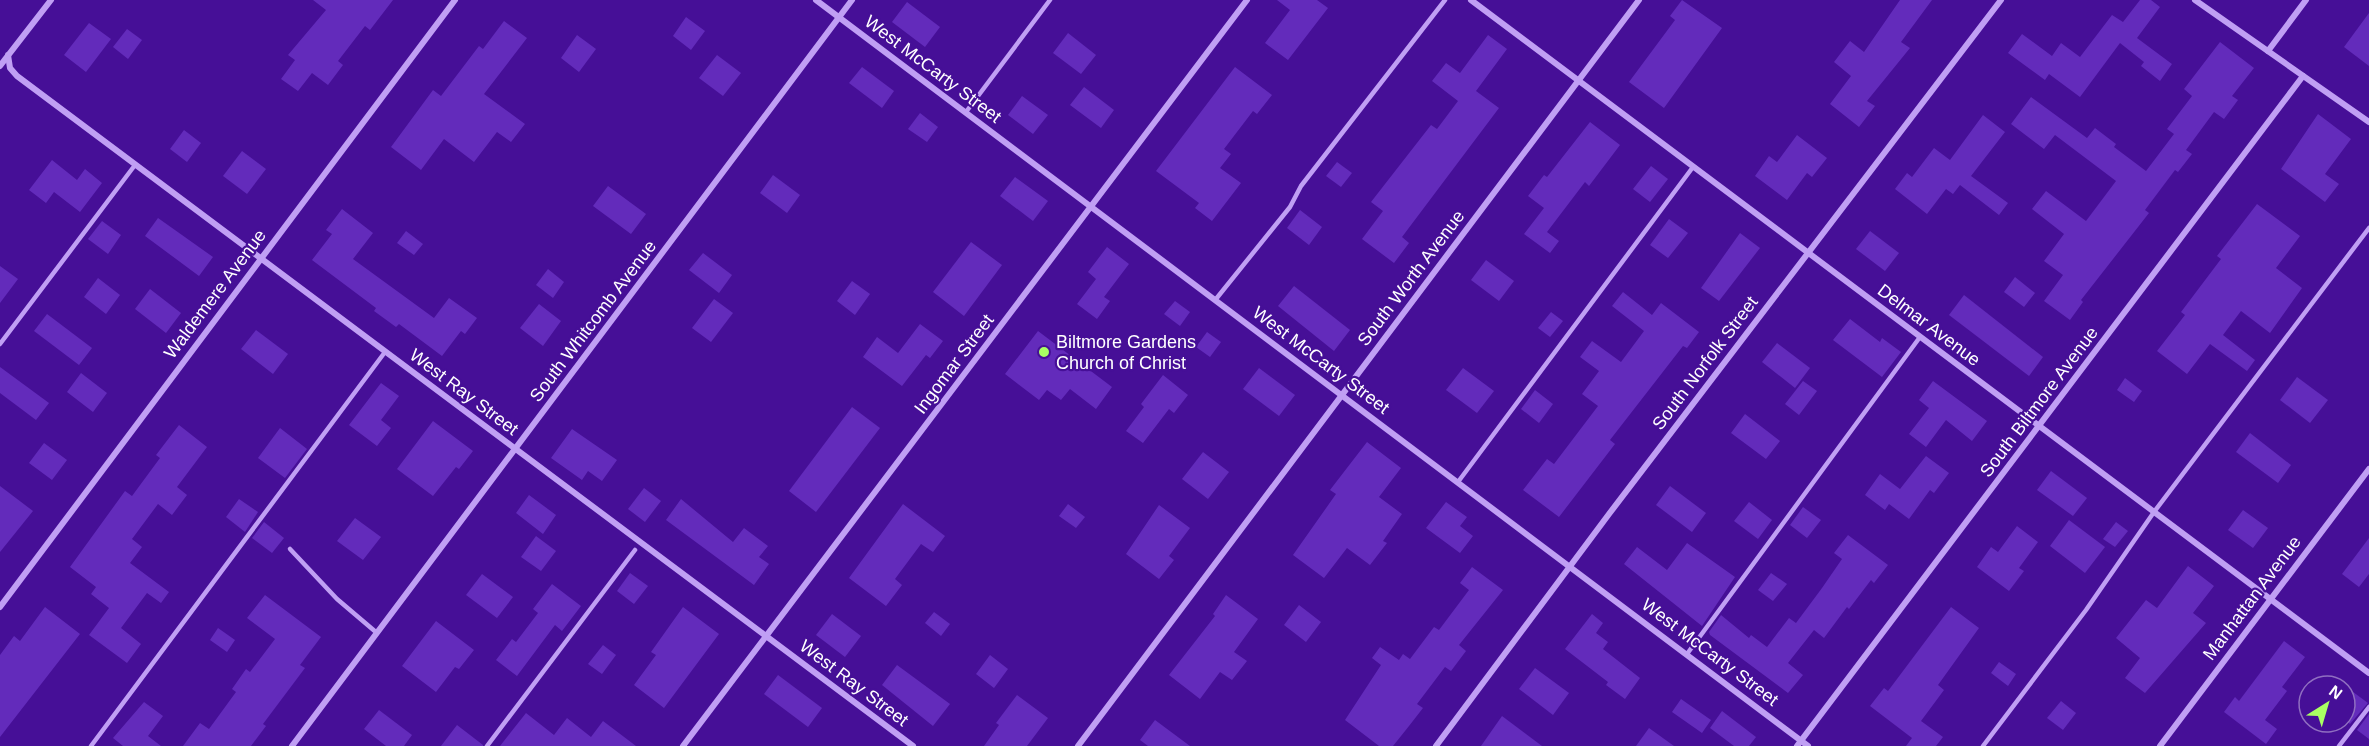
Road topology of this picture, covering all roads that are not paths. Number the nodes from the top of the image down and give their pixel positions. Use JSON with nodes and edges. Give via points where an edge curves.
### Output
{"nodes":[{"id":1,"x":51,"y":0,"type":"edge"},
{"id":2,"x":454,"y":0,"type":"edge"},
{"id":3,"x":816,"y":0,"type":"edge"},
{"id":4,"x":852,"y":0,"type":"edge"},
{"id":5,"x":1050,"y":0,"type":"edge"},
{"id":6,"x":1247,"y":0,"type":"edge"},
{"id":7,"x":1445,"y":0,"type":"edge"},
{"id":8,"x":1471,"y":0,"type":"edge"},
{"id":9,"x":1639,"y":0,"type":"edge"},
{"id":10,"x":2001,"y":0,"type":"edge"},
{"id":11,"x":2195,"y":0,"type":"edge"},
{"id":12,"x":2306,"y":0,"type":"edge"},
{"id":13,"x":839,"y":17,"type":"junction"},
{"id":14,"x":2268,"y":51,"type":"junction"},
{"id":15,"x":8,"y":55,"type":"junction"},
{"id":16,"x":0,"y":66,"type":"edge"},
{"id":17,"x":2303,"y":76,"type":"junction"},
{"id":18,"x":1578,"y":80,"type":"junction"},
{"id":19,"x":966,"y":112,"type":"junction"},
{"id":20,"x":2369,"y":122,"type":"edge"},
{"id":21,"x":135,"y":165,"type":"junction"},
{"id":22,"x":1693,"y":166,"type":"junction"},
{"id":23,"x":1092,"y":207,"type":"junction"},
{"id":24,"x":2369,"y":228,"type":"edge"},
{"id":25,"x":1808,"y":253,"type":"junction"},
{"id":26,"x":260,"y":259,"type":"junction"},
{"id":27,"x":1216,"y":299,"type":"junction"},
{"id":28,"x":1920,"y":337,"type":"junction"},
{"id":29,"x":0,"y":344,"type":"edge"},
{"id":30,"x":385,"y":352,"type":"junction"},
{"id":31,"x":1342,"y":395,"type":"junction"},
{"id":32,"x":2040,"y":427,"type":"junction"},
{"id":33,"x":516,"y":449,"type":"junction"},
{"id":34,"x":2369,"y":469,"type":"edge"},
{"id":35,"x":1458,"y":482,"type":"junction"},
{"id":36,"x":2154,"y":512,"type":"junction"},
{"id":37,"x":290,"y":549,"type":"dead end"},
{"id":38,"x":635,"y":550,"type":"dead end"},
{"id":39,"x":1570,"y":567,"type":"junction"},
{"id":40,"x":2271,"y":599,"type":"junction"},
{"id":41,"x":0,"y":607,"type":"edge"},
{"id":42,"x":377,"y":633,"type":"junction"},
{"id":43,"x":766,"y":635,"type":"junction"},
{"id":44,"x":1687,"y":654,"type":"junction"},
{"id":45,"x":2369,"y":673,"type":"edge"},
{"id":46,"x":2369,"y":707,"type":"edge"},
{"id":47,"x":1799,"y":743,"type":"edge"},
{"id":48,"x":91,"y":746,"type":"edge"},
{"id":49,"x":292,"y":746,"type":"edge"},
{"id":50,"x":487,"y":746,"type":"edge"},
{"id":51,"x":683,"y":746,"type":"edge"},
{"id":52,"x":913,"y":746,"type":"edge"},
{"id":53,"x":1078,"y":746,"type":"edge"},
{"id":54,"x":1436,"y":746,"type":"edge"},
{"id":55,"x":1808,"y":746,"type":"edge"},
{"id":56,"x":1983,"y":746,"type":"edge"},
{"id":57,"x":2160,"y":746,"type":"edge"},
{"id":58,"x":2340,"y":746,"type":"edge"}],
"edges":[{"from":1,"to":15,"type":"street"},
{"from":2,"to":26,"type":"street","name":"Waldemere Avenue"},
{"from":3,"to":13,"type":"street","name":"West McCarty Street"},
{"from":4,"to":13,"type":"street","name":"South Whitcomb Avenue"},
{"from":5,"to":19,"type":"lane"},
{"from":6,"to":23,"type":"street","name":"Ingomar Street"},
{"from":7,"to":27,"type":"lane"},
{"from":8,"to":18,"type":"street","name":"Delmar Avenue"},
{"from":9,"to":18,"type":"street","name":"South Worth Avenue"},
{"from":10,"to":25,"type":"street","name":"South Norfolk Street"},
{"from":11,"to":14,"type":"street"},
{"from":12,"to":14,"type":"street"},
{"from":13,"to":19,"type":"street","name":"West McCarty Street"},
{"from":13,"to":33,"type":"street","name":"South Whitcomb Avenue"},
{"from":14,"to":17,"type":"street"},
{"from":15,"to":16,"type":"street"},
{"from":15,"to":21,"type":"street","name":"West Ray Street","via":[[10,68],[17,76]]},
{"from":17,"to":20,"type":"street"},
{"from":17,"to":32,"type":"street","name":"South Biltmore Avenue"},
{"from":18,"to":22,"type":"street","name":"Delmar Avenue"},
{"from":18,"to":31,"type":"street","name":"South Worth Avenue"},
{"from":19,"to":23,"type":"street","name":"West McCarty Street"},
{"from":21,"to":26,"type":"street","name":"West Ray Street"},
{"from":21,"to":29,"type":"lane"},
{"from":22,"to":25,"type":"street","name":"Delmar Avenue"},
{"from":22,"to":35,"type":"lane"},
{"from":23,"to":27,"type":"street","name":"West McCarty Street"},
{"from":23,"to":43,"type":"street","name":"Ingomar Street"},
{"from":24,"to":36,"type":"lane"},
{"from":25,"to":28,"type":"street","name":"Delmar Avenue"},
{"from":25,"to":39,"type":"street","name":"South Norfolk Street"},
{"from":26,"to":30,"type":"street","name":"West Ray Street"},
{"from":26,"to":41,"type":"street","name":"Waldemere Avenue"},
{"from":27,"to":31,"type":"street","name":"West McCarty Street"},
{"from":28,"to":32,"type":"street","name":"Delmar Avenue"},
{"from":28,"to":44,"type":"lane"},
{"from":30,"to":33,"type":"street","name":"West Ray Street"},
{"from":30,"to":48,"type":"lane"},
{"from":31,"to":35,"type":"street","name":"West McCarty Street"},
{"from":31,"to":53,"type":"street","name":"South Worth Avenue"},
{"from":32,"to":36,"type":"street","name":"Delmar Avenue"},
{"from":32,"to":47,"type":"street","name":"South Biltmore Avenue"},
{"from":33,"to":42,"type":"street","name":"South Whitcomb Avenue"},
{"from":33,"to":43,"type":"street","name":"West Ray Street"},
{"from":34,"to":40,"type":"street","name":"Manhattan Avenue"},
{"from":35,"to":39,"type":"street","name":"West McCarty Street"},
{"from":36,"to":40,"type":"street","name":"Delmar Avenue"},
{"from":36,"to":56,"type":"lane"},
{"from":37,"to":42,"type":"lane","via":[[337,599]]},
{"from":38,"to":50,"type":"lane"},
{"from":39,"to":44,"type":"street","name":"West McCarty Street"},
{"from":39,"to":54,"type":"street","name":"South Norfolk Street"},
{"from":40,"to":45,"type":"street","name":"Delmar Avenue"},
{"from":40,"to":57,"type":"street","name":"Manhattan Avenue"},
{"from":42,"to":49,"type":"street","name":"South Whitcomb Avenue"},
{"from":43,"to":51,"type":"street","name":"Ingomar Street"},
{"from":43,"to":52,"type":"street","name":"West Ray Street"},
{"from":44,"to":47,"type":"street","name":"West McCarty Street"},
{"from":46,"to":58,"type":"lane"},
{"from":47,"to":55,"type":"street","name":"West McCarty Street"}]}
